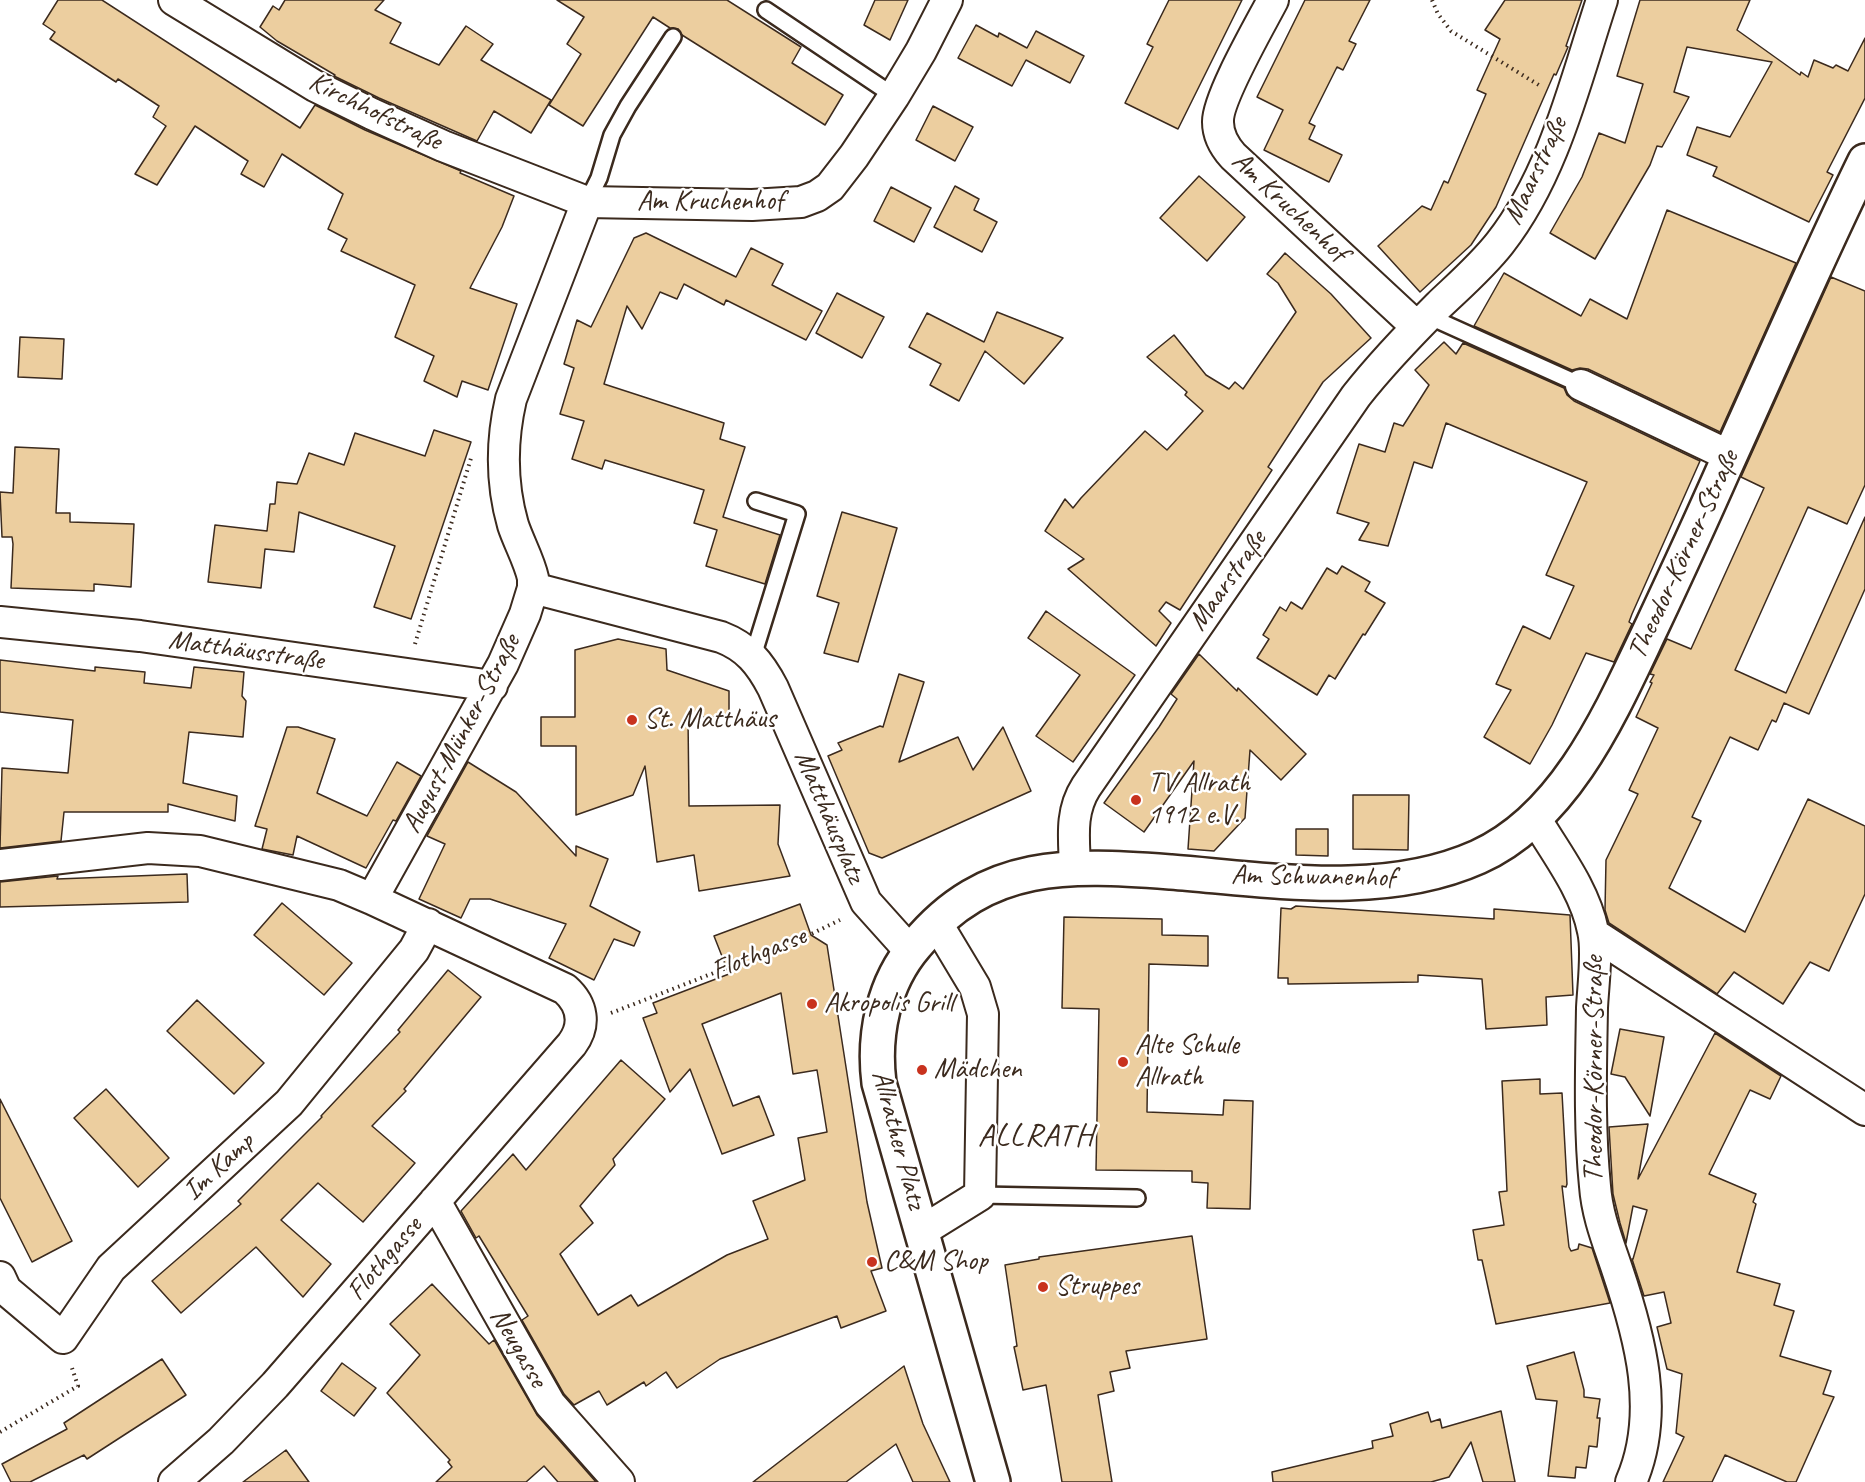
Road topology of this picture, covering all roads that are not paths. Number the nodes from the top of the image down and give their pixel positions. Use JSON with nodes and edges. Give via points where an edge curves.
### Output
{"nodes":[{"id":1,"x":174,"y":0,"type":"edge"},
{"id":2,"x":947,"y":0,"type":"edge"},
{"id":3,"x":1273,"y":0,"type":"edge"},
{"id":4,"x":1602,"y":0,"type":"edge"},
{"id":5,"x":766,"y":10,"type":"dead end"},
{"id":6,"x":673,"y":37,"type":"dead end"},
{"id":7,"x":894,"y":96,"type":"junction"},
{"id":8,"x":1865,"y":161,"type":"edge"},
{"id":9,"x":587,"y":201,"type":"junction"},
{"id":10,"x":1423,"y":322,"type":"junction"},
{"id":11,"x":1581,"y":385,"type":"joint"},
{"id":12,"x":1730,"y":456,"type":"junction"},
{"id":13,"x":756,"y":501,"type":"dead end"},
{"id":14,"x":533,"y":588,"type":"junction"},
{"id":15,"x":0,"y":621,"type":"edge"},
{"id":16,"x":753,"y":656,"type":"junction"},
{"id":17,"x":492,"y":686,"type":"junction"},
{"id":18,"x":1535,"y":818,"type":"junction"},
{"id":19,"x":0,"y":865,"type":"edge"},
{"id":20,"x":1076,"y":867,"type":"junction"},
{"id":21,"x":372,"y":899,"type":"junction"},
{"id":22,"x":936,"y":922,"type":"junction"},
{"id":23,"x":428,"y":924,"type":"junction"},
{"id":24,"x":1594,"y":934,"type":"junction"},
{"id":25,"x":910,"y":951,"type":"junction"},
{"id":26,"x":1865,"y":1110,"type":"edge"},
{"id":27,"x":980,"y":1195,"type":"junction"},
{"id":28,"x":1137,"y":1198,"type":"dead end"},
{"id":29,"x":435,"y":1201,"type":"junction"},
{"id":30,"x":922,"y":1231,"type":"junction"},
{"id":31,"x":0,"y":1277,"type":"edge"},
{"id":32,"x":174,"y":1482,"type":"edge"},
{"id":33,"x":619,"y":1482,"type":"edge"},
{"id":34,"x":993,"y":1482,"type":"edge"},
{"id":35,"x":1631,"y":1482,"type":"edge"}],
"edges":[{"from":1,"to":9,"type":"street","name":"Kirchhofstraße","via":[[315,86],[372,114],[443,146]]},
{"from":2,"to":7,"type":"street","name":"Am Kruchenhof"},
{"from":3,"to":10,"type":"street","name":"Am Kruchenhof","via":[[1221,104],[1218,123],[1223,142],[1233,156]]},
{"from":4,"to":10,"type":"street","name":"Maarstraße","via":[[1544,167],[1521,212],[1484,261]]},
{"from":5,"to":7,"type":"lane"},
{"from":6,"to":9,"type":"lane","name":"Am Kruchenhof","via":[[612,135],[599,178]]},
{"from":7,"to":9,"type":"street","name":"Am Kruchenhof","via":[[836,180],[810,199],[773,205]]},
{"from":8,"to":12,"type":"street","name":"Theodor-Körner-Straße"},
{"from":9,"to":14,"type":"street","via":[[511,399],[504,434],[509,509],[532,573]]},
{"from":10,"to":11,"type":"lane"},
{"from":10,"to":20,"type":"street","name":"Maarstraße","via":[[1356,396],[1080,796],[1074,817]]},
{"from":11,"to":12,"type":"street"},
{"from":12,"to":18,"type":"street","name":"Theodor-Körner-Straße","via":[[1618,699],[1576,768]]},
{"from":13,"to":16,"type":"lane","via":[[797,514]]},
{"from":14,"to":16,"type":"street","name":"Matthäusplatz","via":[[721,638]]},
{"from":14,"to":17,"type":"street","name":"August-Münker-Straße"},
{"from":15,"to":17,"type":"street","name":"Matthäusstraße","via":[[140,636]]},
{"from":16,"to":25,"type":"street","name":"Matthäusplatz","via":[[773,688],[866,902]]},
{"from":17,"to":21,"type":"street","name":"August-Münker-Straße"},
{"from":18,"to":20,"type":"street","name":"Am Schwanenhof","via":[[1477,857],[1396,880],[1309,881]]},
{"from":18,"to":24,"type":"street","name":"Theodor-Körner-Straße","via":[[1585,905]]},
{"from":19,"to":21,"type":"street","via":[[148,848],[200,850],[339,885]]},
{"from":20,"to":22,"type":"street","name":"Allrather Platz","via":[[1038,872],[989,887]]},
{"from":21,"to":23,"type":"street"},
{"from":22,"to":25,"type":"street","name":"Allrather Platz"},
{"from":22,"to":27,"type":"street","via":[[975,987],[983,1014]]},
{"from":23,"to":29,"type":"street","name":"Flothgasse","via":[[565,989],[578,1004],[582,1024],[572,1044]]},
{"from":23,"to":31,"type":"street","name":"Im Kamp","via":[[414,950],[289,1102],[111,1268],[63,1338],[6,1290]]},
{"from":24,"to":26,"type":"street","name":"Theodor-Körner-Straße"},
{"from":24,"to":35,"type":"street","name":"Theodor-Körner-Straße","via":[[1591,1099],[1595,1188],[1638,1334],[1645,1382],[1644,1438]]},
{"from":25,"to":30,"type":"street","name":"Allrather Platz","via":[[883,1008],[877,1066],[883,1100]]},
{"from":27,"to":28,"type":"lane"},
{"from":27,"to":30,"type":"street","name":"Allrather Platz"},
{"from":29,"to":32,"type":"street","name":"Flothgasse","via":[[275,1385]]},
{"from":29,"to":33,"type":"street","name":"Neugasse","via":[[550,1404]]},
{"from":30,"to":34,"type":"street","name":"Allrather Platz"}]}
